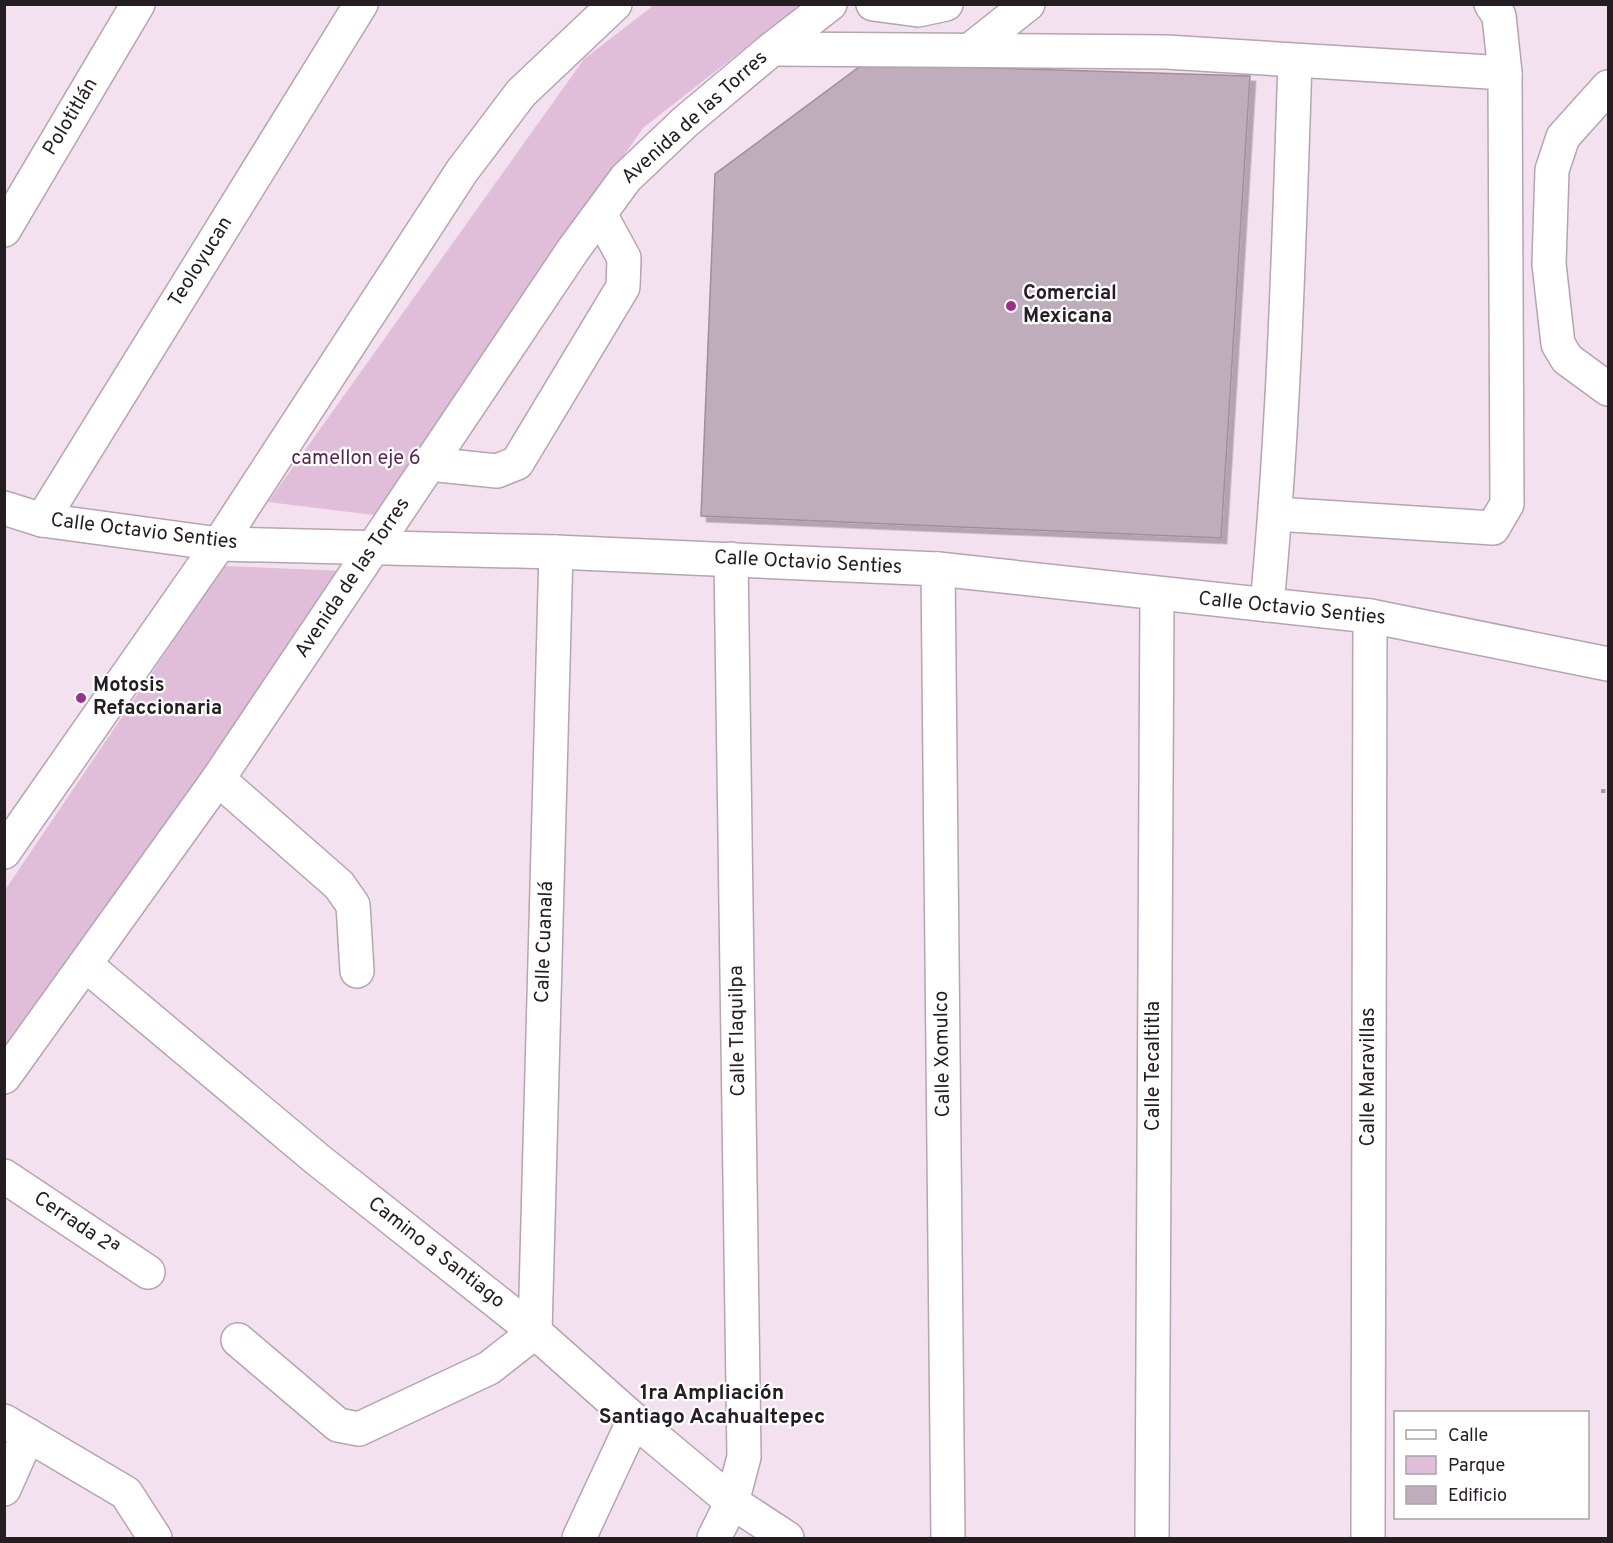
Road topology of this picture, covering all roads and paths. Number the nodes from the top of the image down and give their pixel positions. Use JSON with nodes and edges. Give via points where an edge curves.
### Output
{"nodes":[{"id":1,"x":138,"y":4,"type":"edge"},
{"id":2,"x":361,"y":4,"type":"edge"},
{"id":3,"x":615,"y":4,"type":"edge"},
{"id":4,"x":830,"y":4,"type":"edge"},
{"id":5,"x":873,"y":4,"type":"edge"},
{"id":6,"x":946,"y":4,"type":"edge"},
{"id":7,"x":1028,"y":4,"type":"edge"},
{"id":8,"x":1491,"y":4,"type":"edge"},
{"id":9,"x":772,"y":49,"type":"junction"},
{"id":10,"x":970,"y":50,"type":"junction"},
{"id":11,"x":1295,"y":62,"type":"junction"},
{"id":12,"x":1504,"y":74,"type":"junction"},
{"id":13,"x":1608,"y":87,"type":"edge"},
{"id":14,"x":600,"y":214,"type":"junction"},
{"id":15,"x":4,"y":230,"type":"edge"},
{"id":16,"x":1504,"y":260,"type":"junction"},
{"id":17,"x":1549,"y":264,"type":"junction"},
{"id":18,"x":1608,"y":389,"type":"edge"},
{"id":19,"x":429,"y":464,"type":"junction"},
{"id":20,"x":4,"y":508,"type":"edge"},
{"id":21,"x":1276,"y":514,"type":"junction"},
{"id":22,"x":42,"y":520,"type":"junction"},
{"id":23,"x":219,"y":544,"type":"junction"},
{"id":24,"x":375,"y":546,"type":"junction"},
{"id":25,"x":556,"y":552,"type":"junction"},
{"id":26,"x":731,"y":559,"type":"junction"},
{"id":27,"x":938,"y":569,"type":"junction"},
{"id":28,"x":1157,"y":594,"type":"junction"},
{"id":29,"x":1267,"y":605,"type":"junction"},
{"id":30,"x":1370,"y":616,"type":"junction"},
{"id":31,"x":1608,"y":664,"type":"edge"},
{"id":32,"x":218,"y":779,"type":"junction"},
{"id":33,"x":1601,"y":791,"type":"dead end"},
{"id":34,"x":1608,"y":791,"type":"edge"},
{"id":35,"x":4,"y":852,"type":"edge"},
{"id":36,"x":87,"y":966,"type":"junction"},
{"id":37,"x":357,"y":970,"type":"dead end"},
{"id":38,"x":4,"y":1077,"type":"edge"},
{"id":39,"x":4,"y":1176,"type":"edge"},
{"id":40,"x":148,"y":1272,"type":"dead end"},
{"id":41,"x":535,"y":1332,"type":"junction"},
{"id":42,"x":238,"y":1340,"type":"dead end"},
{"id":43,"x":634,"y":1420,"type":"junction"},
{"id":44,"x":16,"y":1428,"type":"edge"},
{"id":45,"x":4,"y":1489,"type":"edge"},
{"id":46,"x":732,"y":1502,"type":"junction"},
{"id":47,"x":155,"y":1539,"type":"edge"},
{"id":48,"x":579,"y":1539,"type":"edge"},
{"id":49,"x":714,"y":1539,"type":"edge"},
{"id":50,"x":787,"y":1539,"type":"edge"},
{"id":51,"x":948,"y":1539,"type":"edge"},
{"id":52,"x":1152,"y":1539,"type":"edge"},
{"id":53,"x":1368,"y":1539,"type":"edge"}],
"edges":[{"from":1,"to":15,"type":"street","name":"Polotitlán"},
{"from":2,"to":22,"type":"street","name":"Teoloyucan"},
{"from":3,"to":23,"type":"street","via":[[521,93],[462,171]]},
{"from":4,"to":9,"type":"street","name":"Avenida de las Torres"},
{"from":5,"to":6,"type":"street","via":[[918,10]]},
{"from":7,"to":10,"type":"street"},
{"from":8,"to":12,"type":"street","via":[[1499,16]]},
{"from":9,"to":10,"type":"street"},
{"from":9,"to":14,"type":"street","name":"Avenida de las Torres","via":[[634,170]]},
{"from":10,"to":11,"type":"street","via":[[1166,52]]},
{"from":11,"to":12,"type":"street"},
{"from":11,"to":21,"type":"street"},
{"from":12,"to":16,"type":"street"},
{"from":13,"to":17,"type":"street","via":[[1563,137],[1552,170]]},
{"from":14,"to":19,"type":"street","name":"Avenida de las Torres"},
{"from":14,"to":19,"type":"street","via":[[624,258],[623,287],[517,464],[497,471]]},
{"from":16,"to":17,"type":"street"},
{"from":16,"to":21,"type":"street","via":[[1507,504],[1492,528]]},
{"from":17,"to":18,"type":"street","via":[[1558,344],[1567,360]]},
{"from":19,"to":24,"type":"street","name":"Avenida de las Torres"},
{"from":20,"to":22,"type":"street","name":"Calle Octavio Senties"},
{"from":21,"to":29,"type":"street"},
{"from":22,"to":23,"type":"street","name":"Calle Octavio Senties"},
{"from":23,"to":24,"type":"street","name":"Calle Octavio Senties"},
{"from":23,"to":35,"type":"street"},
{"from":24,"to":25,"type":"street","name":"Calle Octavio Senties"},
{"from":24,"to":32,"type":"street","name":"Avenida de las Torres"},
{"from":25,"to":26,"type":"street","name":"Calle Octavio Senties"},
{"from":25,"to":41,"type":"street","name":"Calle Cuanalá"},
{"from":26,"to":27,"type":"street","name":"Calle Octavio Senties"},
{"from":26,"to":46,"type":"street","name":"Calle Tlaquilpa","via":[[744,1456]]},
{"from":27,"to":28,"type":"street","name":"Calle Octavio Senties"},
{"from":27,"to":51,"type":"street","name":"Calle Xomulco"},
{"from":28,"to":29,"type":"street","name":"Calle Octavio Senties"},
{"from":28,"to":52,"type":"street","name":"Calle Tecaltitla"},
{"from":29,"to":30,"type":"street","name":"Calle Octavio Senties"},
{"from":30,"to":31,"type":"street","name":"Calle Octavio Senties"},
{"from":30,"to":53,"type":"street","name":"Calle Maravillas"},
{"from":32,"to":36,"type":"street","name":"Avenida de las Torres"},
{"from":32,"to":37,"type":"street","via":[[339,885],[353,905]]},
{"from":33,"to":34,"type":"path"},
{"from":36,"to":38,"type":"street","name":"Avenida de las Torres"},
{"from":36,"to":41,"type":"street","name":"Camino a Santiago","via":[[317,1159]]},
{"from":39,"to":40,"type":"street","name":"Cerrada 2ª"},
{"from":41,"to":42,"type":"street","via":[[489,1368],[359,1429],[338,1425]]},
{"from":41,"to":43,"type":"street","name":"Camino a Santiago"},
{"from":43,"to":46,"type":"street","name":"Camino a Santiago"},
{"from":43,"to":48,"type":"street"},
{"from":44,"to":45,"type":"street"},
{"from":44,"to":47,"type":"street","via":[[126,1493]]},
{"from":46,"to":49,"type":"street","name":"Calle Tlaquilpa"},
{"from":46,"to":50,"type":"street","name":"Camino a Santiago"}]}
